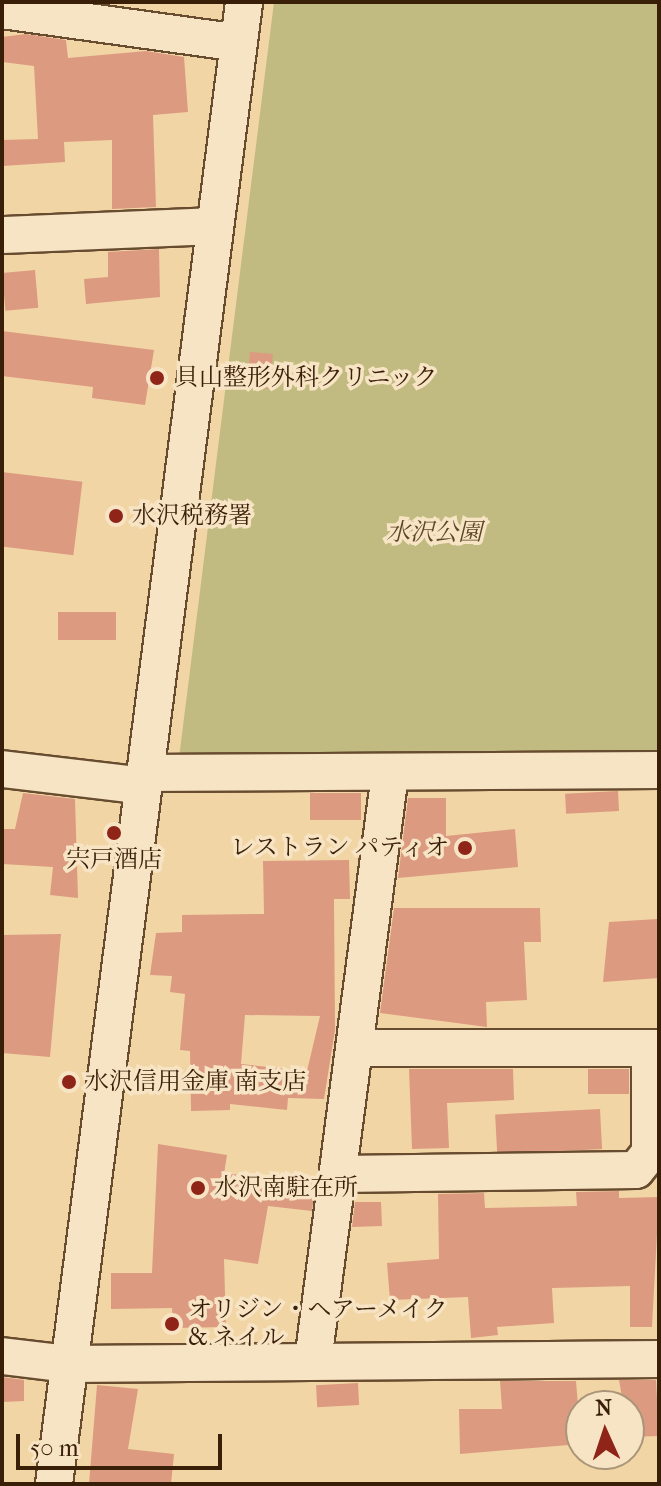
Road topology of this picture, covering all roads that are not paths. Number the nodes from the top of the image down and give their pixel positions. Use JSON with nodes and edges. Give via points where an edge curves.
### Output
{"nodes":[{"id":1,"x":244,"y":2,"type":"edge"},
{"id":2,"x":2,"y":10,"type":"edge"},
{"id":3,"x":239,"y":43,"type":"junction"},
{"id":4,"x":215,"y":226,"type":"junction"},
{"id":5,"x":2,"y":235,"type":"edge"},
{"id":6,"x":2,"y":769,"type":"edge"},
{"id":7,"x":659,"y":770,"type":"edge"},
{"id":8,"x":390,"y":774,"type":"junction"},
{"id":9,"x":144,"y":779,"type":"junction"},
{"id":10,"x":357,"y":1048,"type":"junction"},
{"id":11,"x":654,"y":1048,"type":"edge"},
{"id":12,"x":341,"y":1174,"type":"junction"},
{"id":13,"x":2,"y":1356,"type":"edge"},
{"id":14,"x":659,"y":1359,"type":"edge"},
{"id":15,"x":313,"y":1361,"type":"junction"},
{"id":16,"x":68,"y":1364,"type":"junction"},
{"id":17,"x":54,"y":1484,"type":"edge"}],
"edges":[{"from":1,"to":3,"type":"street"},
{"from":2,"to":3,"type":"street"},
{"from":3,"to":4,"type":"street"},
{"from":4,"to":5,"type":"street"},
{"from":4,"to":9,"type":"street"},
{"from":6,"to":9,"type":"street"},
{"from":7,"to":8,"type":"street"},
{"from":8,"to":9,"type":"street"},
{"from":8,"to":10,"type":"street"},
{"from":9,"to":16,"type":"street"},
{"from":10,"to":11,"type":"street"},
{"from":10,"to":12,"type":"street"},
{"from":11,"to":12,"type":"street","via":[[650,1153],[636,1170]]},
{"from":12,"to":15,"type":"street"},
{"from":13,"to":16,"type":"street"},
{"from":14,"to":15,"type":"street"},
{"from":15,"to":16,"type":"street"},
{"from":16,"to":17,"type":"street"}]}
